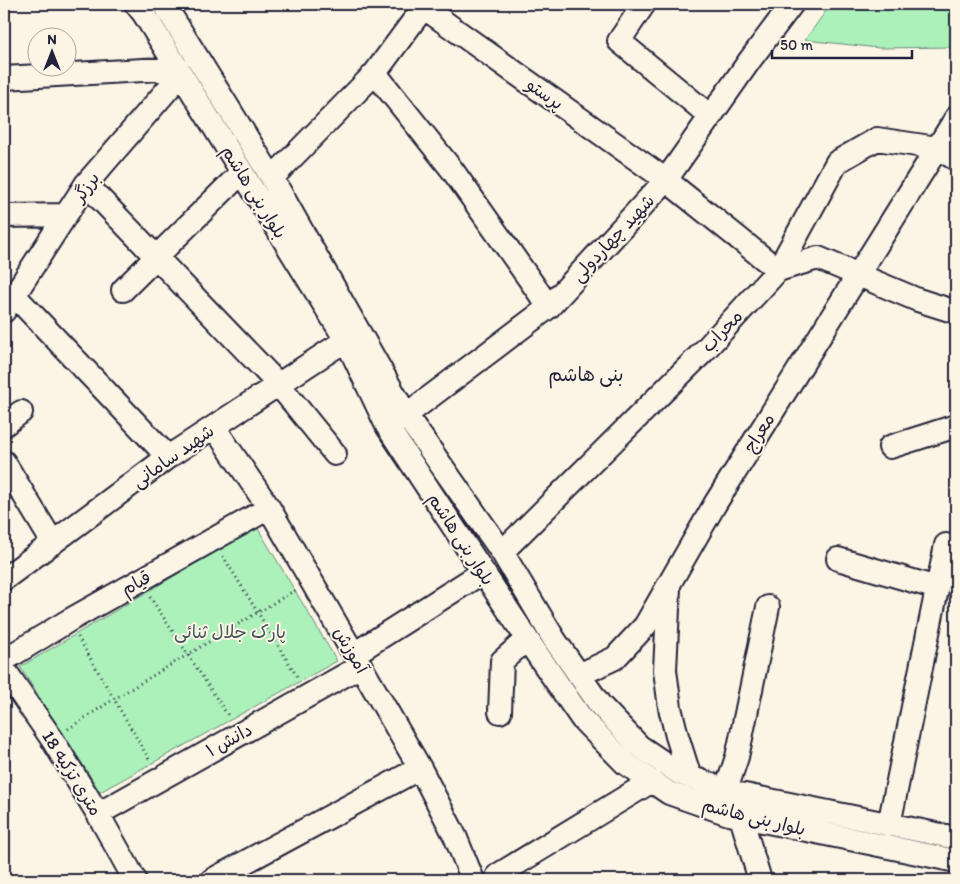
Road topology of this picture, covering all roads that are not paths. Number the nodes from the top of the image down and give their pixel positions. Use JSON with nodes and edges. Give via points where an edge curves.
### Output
{"nodes":[{"id":1,"x":136,"y":4,"type":"edge"},
{"id":2,"x":164,"y":4,"type":"edge"},
{"id":3,"x":644,"y":4,"type":"edge"},
{"id":4,"x":792,"y":4,"type":"edge"},
{"id":5,"x":425,"y":6,"type":"edge"},
{"id":6,"x":180,"y":71,"type":"junction"},
{"id":7,"x":375,"y":73,"type":"junction"},
{"id":8,"x":4,"y":78,"type":"edge"},
{"id":9,"x":710,"y":116,"type":"junction"},
{"id":10,"x":956,"y":118,"type":"edge"},
{"id":11,"x":937,"y":148,"type":"junction"},
{"id":12,"x":956,"y":159,"type":"edge"},
{"id":13,"x":242,"y":172,"type":"junction"},
{"id":14,"x":272,"y":178,"type":"junction"},
{"id":15,"x":666,"y":180,"type":"junction"},
{"id":16,"x":86,"y":184,"type":"junction"},
{"id":17,"x":66,"y":215,"type":"junction"},
{"id":18,"x":4,"y":216,"type":"edge"},
{"id":19,"x":156,"y":257,"type":"junction"},
{"id":20,"x":778,"y":270,"type":"junction"},
{"id":21,"x":858,"y":274,"type":"junction"},
{"id":22,"x":123,"y":290,"type":"dead end"},
{"id":23,"x":9,"y":303,"type":"edge"},
{"id":24,"x":549,"y":307,"type":"junction"},
{"id":25,"x":956,"y":312,"type":"edge"},
{"id":26,"x":346,"y":340,"type":"junction"},
{"id":27,"x":279,"y":385,"type":"junction"},
{"id":28,"x":406,"y":415,"type":"junction"},
{"id":29,"x":387,"y":426,"type":"junction"},
{"id":30,"x":956,"y":426,"type":"edge"},
{"id":31,"x":214,"y":427,"type":"junction"},
{"id":32,"x":890,"y":447,"type":"dead end"},
{"id":33,"x":335,"y":454,"type":"dead end"},
{"id":34,"x":168,"y":457,"type":"junction"},
{"id":35,"x":4,"y":462,"type":"edge"},
{"id":36,"x":269,"y":508,"type":"junction"},
{"id":37,"x":53,"y":543,"type":"junction"},
{"id":38,"x":946,"y":546,"type":"dead end"},
{"id":39,"x":502,"y":552,"type":"junction"},
{"id":40,"x":838,"y":559,"type":"dead end"},
{"id":41,"x":483,"y":572,"type":"junction"},
{"id":42,"x":4,"y":579,"type":"edge"},
{"id":43,"x":670,"y":583,"type":"junction"},
{"id":44,"x":937,"y":588,"type":"junction"},
{"id":45,"x":768,"y":608,"type":"dead end"},
{"id":46,"x":527,"y":639,"type":"junction"},
{"id":47,"x":4,"y":660,"type":"edge"},
{"id":48,"x":357,"y":660,"type":"junction"},
{"id":49,"x":4,"y":668,"type":"edge"},
{"id":50,"x":579,"y":675,"type":"junction"},
{"id":51,"x":500,"y":712,"type":"dead end"},
{"id":52,"x":420,"y":768,"type":"junction"},
{"id":53,"x":690,"y":777,"type":"junction"},
{"id":54,"x":652,"y":781,"type":"junction"},
{"id":55,"x":726,"y":790,"type":"junction"},
{"id":56,"x":98,"y":814,"type":"junction"},
{"id":57,"x":741,"y":817,"type":"junction"},
{"id":58,"x":889,"y":825,"type":"junction"},
{"id":59,"x":956,"y":838,"type":"edge"},
{"id":60,"x":956,"y":861,"type":"edge"},
{"id":61,"x":135,"y":880,"type":"edge"},
{"id":62,"x":212,"y":880,"type":"edge"},
{"id":63,"x":474,"y":880,"type":"edge"},
{"id":64,"x":496,"y":880,"type":"edge"},
{"id":65,"x":760,"y":880,"type":"edge"}],
"edges":[{"from":1,"to":6,"type":"street","name":"بلوار بنی هاشم"},
{"from":2,"to":14,"type":"street","name":"بلوار بنی هاشم"},
{"from":3,"to":9,"type":"street","via":[[619,41]]},
{"from":4,"to":9,"type":"street","name":"شهید چهاردولی"},
{"from":5,"to":7,"type":"street"},
{"from":5,"to":15,"type":"street","name":"پرستو"},
{"from":6,"to":8,"type":"street"},
{"from":6,"to":13,"type":"street","name":"بلوار بنی هاشم"},
{"from":6,"to":16,"type":"street","name":"برزگر"},
{"from":7,"to":14,"type":"street"},
{"from":7,"to":24,"type":"street","via":[[453,171]]},
{"from":9,"to":15,"type":"street","name":"شهید چهاردولی"},
{"from":10,"to":11,"type":"street","name":"معراج"},
{"from":11,"to":12,"type":"street"},
{"from":11,"to":20,"type":"street","name":"محراب","via":[[877,139],[838,162]]},
{"from":11,"to":21,"type":"street","name":"معراج"},
{"from":13,"to":19,"type":"street"},
{"from":13,"to":26,"type":"street","name":"بلوار بنی هاشم"},
{"from":14,"to":28,"type":"street","name":"بلوار بنی هاشم"},
{"from":15,"to":20,"type":"street","name":"پرستو"},
{"from":15,"to":24,"type":"street","name":"شهید چهاردولی"},
{"from":16,"to":17,"type":"street","name":"برزگر"},
{"from":16,"to":19,"type":"street"},
{"from":17,"to":18,"type":"street"},
{"from":17,"to":23,"type":"street","name":"برزگر"},
{"from":19,"to":22,"type":"street"},
{"from":19,"to":27,"type":"street"},
{"from":20,"to":21,"type":"street","via":[[818,258]]},
{"from":20,"to":39,"type":"street","name":"محراب","via":[[704,351]]},
{"from":21,"to":25,"type":"street","via":[[918,300]]},
{"from":21,"to":43,"type":"street","name":"معراج","via":[[715,504]]},
{"from":23,"to":34,"type":"street"},
{"from":24,"to":28,"type":"street","name":"شهید چهاردولی"},
{"from":26,"to":27,"type":"street","name":"شهید سامانی"},
{"from":26,"to":29,"type":"street","name":"بلوار بنی هاشم"},
{"from":27,"to":31,"type":"street","name":"شهید سامانی"},
{"from":27,"to":33,"type":"street"},
{"from":28,"to":29,"type":"street","name":"شهید چهاردولی"},
{"from":28,"to":39,"type":"street","name":"بلوار بنی هاشم"},
{"from":29,"to":41,"type":"street","name":"بلوار بنی هاشم"},
{"from":30,"to":32,"type":"street"},
{"from":31,"to":34,"type":"street","name":"شهید سامانی"},
{"from":31,"to":36,"type":"street","name":"آموزش"},
{"from":34,"to":37,"type":"street","name":"شهید سامانی"},
{"from":35,"to":37,"type":"street"},
{"from":36,"to":47,"type":"street","name":"قیام"},
{"from":36,"to":48,"type":"street","name":"آموزش"},
{"from":37,"to":42,"type":"street","name":"شهید سامانی"},
{"from":38,"to":44,"type":"street"},
{"from":39,"to":50,"type":"street","name":"بلوار بنی هاشم"},
{"from":40,"to":44,"type":"street"},
{"from":41,"to":46,"type":"street","name":"بلوار بنی هاشم"},
{"from":41,"to":48,"type":"street","name":"دانش ۱"},
{"from":43,"to":50,"type":"street","via":[[645,626],[615,658]]},
{"from":43,"to":53,"type":"street","name":"معراج","via":[[665,670],[670,708]]},
{"from":44,"to":58,"type":"street"},
{"from":45,"to":55,"type":"street","via":[[737,757]]},
{"from":46,"to":51,"type":"street","via":[[502,661]]},
{"from":46,"to":54,"type":"street","name":"بلوار بنی هاشم","via":[[582,719],[625,763]]},
{"from":48,"to":52,"type":"street","name":"آموزش"},
{"from":48,"to":56,"type":"street","name":"دانش ۱","via":[[309,695]]},
{"from":49,"to":56,"type":"street","name":"18 متری تزکیه"},
{"from":50,"to":53,"type":"street","name":"بلوار بنی هاشم","via":[[600,705],[639,746]]},
{"from":52,"to":62,"type":"street"},
{"from":52,"to":63,"type":"street","name":"آموزش"},
{"from":53,"to":55,"type":"street","name":"بلوار بنی هاشم"},
{"from":54,"to":57,"type":"street","name":"بلوار بنی هاشم","via":[[669,793]]},
{"from":54,"to":64,"type":"street","via":[[498,875]]},
{"from":55,"to":58,"type":"street","name":"بلوار بنی هاشم"},
{"from":56,"to":61,"type":"street","name":"18 متری تزکیه"},
{"from":57,"to":60,"type":"street","name":"بلوار بنی هاشم"},
{"from":57,"to":65,"type":"street"},
{"from":58,"to":59,"type":"street","name":"بلوار بنی هاشم"}]}
